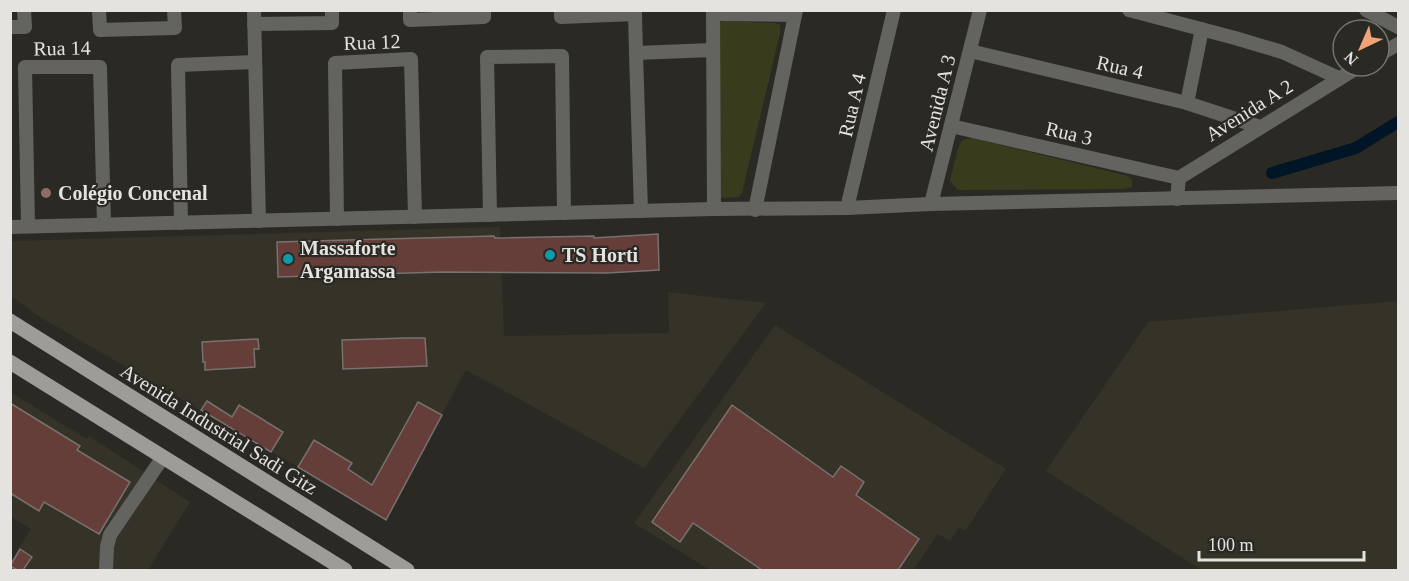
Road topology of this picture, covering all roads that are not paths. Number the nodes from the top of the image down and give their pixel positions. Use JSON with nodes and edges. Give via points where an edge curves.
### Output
{"nodes":[{"id":1,"x":24,"y":10,"type":"edge"},
{"id":2,"x":99,"y":10,"type":"edge"},
{"id":3,"x":174,"y":10,"type":"edge"},
{"id":4,"x":332,"y":10,"type":"edge"},
{"id":5,"x":410,"y":10,"type":"edge"},
{"id":6,"x":484,"y":10,"type":"edge"},
{"id":7,"x":561,"y":10,"type":"edge"},
{"id":8,"x":894,"y":10,"type":"edge"},
{"id":9,"x":980,"y":10,"type":"edge"},
{"id":10,"x":1129,"y":10,"type":"edge"},
{"id":11,"x":1366,"y":10,"type":"edge"},
{"id":12,"x":635,"y":12,"type":"edge"},
{"id":13,"x":713,"y":12,"type":"edge"},
{"id":14,"x":795,"y":12,"type":"edge"},
{"id":15,"x":1170,"y":15,"type":"edge"},
{"id":16,"x":254,"y":17,"type":"edge"},
{"id":17,"x":10,"y":27,"type":"edge"},
{"id":18,"x":1398,"y":27,"type":"edge"},
{"id":19,"x":1202,"y":29,"type":"junction"},
{"id":20,"x":713,"y":50,"type":"junction"},
{"id":21,"x":970,"y":51,"type":"junction"},
{"id":22,"x":636,"y":53,"type":"junction"},
{"id":23,"x":255,"y":62,"type":"junction"},
{"id":24,"x":1331,"y":74,"type":"edge"},
{"id":25,"x":1339,"y":78,"type":"edge"},
{"id":26,"x":1187,"y":103,"type":"junction"},
{"id":27,"x":951,"y":126,"type":"junction"},
{"id":28,"x":1260,"y":127,"type":"junction"},
{"id":29,"x":1179,"y":178,"type":"junction"},
{"id":30,"x":1396,"y":192,"type":"edge"},
{"id":31,"x":1177,"y":199,"type":"junction"},
{"id":32,"x":931,"y":204,"type":"junction"},
{"id":33,"x":847,"y":208,"type":"junction"},
{"id":34,"x":714,"y":209,"type":"junction"},
{"id":35,"x":755,"y":210,"type":"junction"},
{"id":36,"x":641,"y":211,"type":"junction"},
{"id":37,"x":564,"y":213,"type":"junction"},
{"id":38,"x":490,"y":215,"type":"junction"},
{"id":39,"x":416,"y":217,"type":"junction"},
{"id":40,"x":337,"y":219,"type":"junction"},
{"id":41,"x":259,"y":221,"type":"junction"},
{"id":42,"x":181,"y":223,"type":"junction"},
{"id":43,"x":104,"y":224,"type":"junction"},
{"id":44,"x":10,"y":226,"type":"edge"},
{"id":45,"x":28,"y":226,"type":"junction"},
{"id":46,"x":10,"y":321,"type":"edge"},
{"id":47,"x":10,"y":362,"type":"edge"},
{"id":48,"x":163,"y":457,"type":"junction"},
{"id":49,"x":105,"y":570,"type":"edge"},
{"id":50,"x":345,"y":570,"type":"edge"},
{"id":51,"x":407,"y":570,"type":"edge"}],
"edges":[{"from":1,"to":17,"type":"street","via":[[25,27]]},
{"from":2,"to":3,"type":"street","via":[[100,30],[175,28]]},
{"from":4,"to":16,"type":"street","via":[[332,23]]},
{"from":5,"to":6,"type":"street","via":[[410,20],[484,17]]},
{"from":7,"to":12,"type":"street","via":[[561,17]]},
{"from":8,"to":33,"type":"street","name":"Rua A 4"},
{"from":9,"to":21,"type":"street","name":"Avenida A 3"},
{"from":10,"to":15,"type":"street"},
{"from":11,"to":18,"type":"street"},
{"from":12,"to":22,"type":"street"},
{"from":13,"to":14,"type":"street"},
{"from":13,"to":20,"type":"street"},
{"from":14,"to":35,"type":"street"},
{"from":15,"to":19,"type":"street"},
{"from":16,"to":23,"type":"street"},
{"from":19,"to":24,"type":"street","via":[[1282,52]]},
{"from":19,"to":26,"type":"street"},
{"from":20,"to":22,"type":"street"},
{"from":20,"to":34,"type":"street"},
{"from":21,"to":26,"type":"street","name":"Rua 4"},
{"from":21,"to":27,"type":"street","name":"Avenida A 3"},
{"from":22,"to":36,"type":"street"},
{"from":23,"to":41,"type":"street"},
{"from":23,"to":42,"type":"street","via":[[178,64]]},
{"from":25,"to":28,"type":"street","name":"Avenida A 2"},
{"from":26,"to":28,"type":"street","name":"Rua 4"},
{"from":27,"to":29,"type":"street","name":"Rua 3"},
{"from":27,"to":32,"type":"street","name":"Avenida A 3"},
{"from":28,"to":29,"type":"street","name":"Avenida A 2"},
{"from":29,"to":31,"type":"street"},
{"from":30,"to":31,"type":"street"},
{"from":31,"to":32,"type":"street"},
{"from":32,"to":33,"type":"street"},
{"from":33,"to":35,"type":"street"},
{"from":34,"to":35,"type":"street"},
{"from":34,"to":36,"type":"street"},
{"from":36,"to":37,"type":"street"},
{"from":37,"to":38,"type":"street"},
{"from":37,"to":38,"type":"street","via":[[562,56],[487,57]]},
{"from":38,"to":39,"type":"street"},
{"from":39,"to":40,"type":"street"},
{"from":39,"to":40,"type":"street","name":"Rua 12","via":[[411,59],[335,63]]},
{"from":40,"to":41,"type":"street"},
{"from":41,"to":42,"type":"street"},
{"from":42,"to":43,"type":"street"},
{"from":43,"to":45,"type":"street"},
{"from":43,"to":45,"type":"street","name":"Rua 14","via":[[100,67],[25,67]]},
{"from":44,"to":45,"type":"street"},
{"from":46,"to":51,"type":"main road","name":"Avenida Industrial Sadi Gitz"},
{"from":47,"to":48,"type":"main road"},
{"from":48,"to":49,"type":"street","via":[[110,535]]},
{"from":48,"to":50,"type":"main road"}]}
